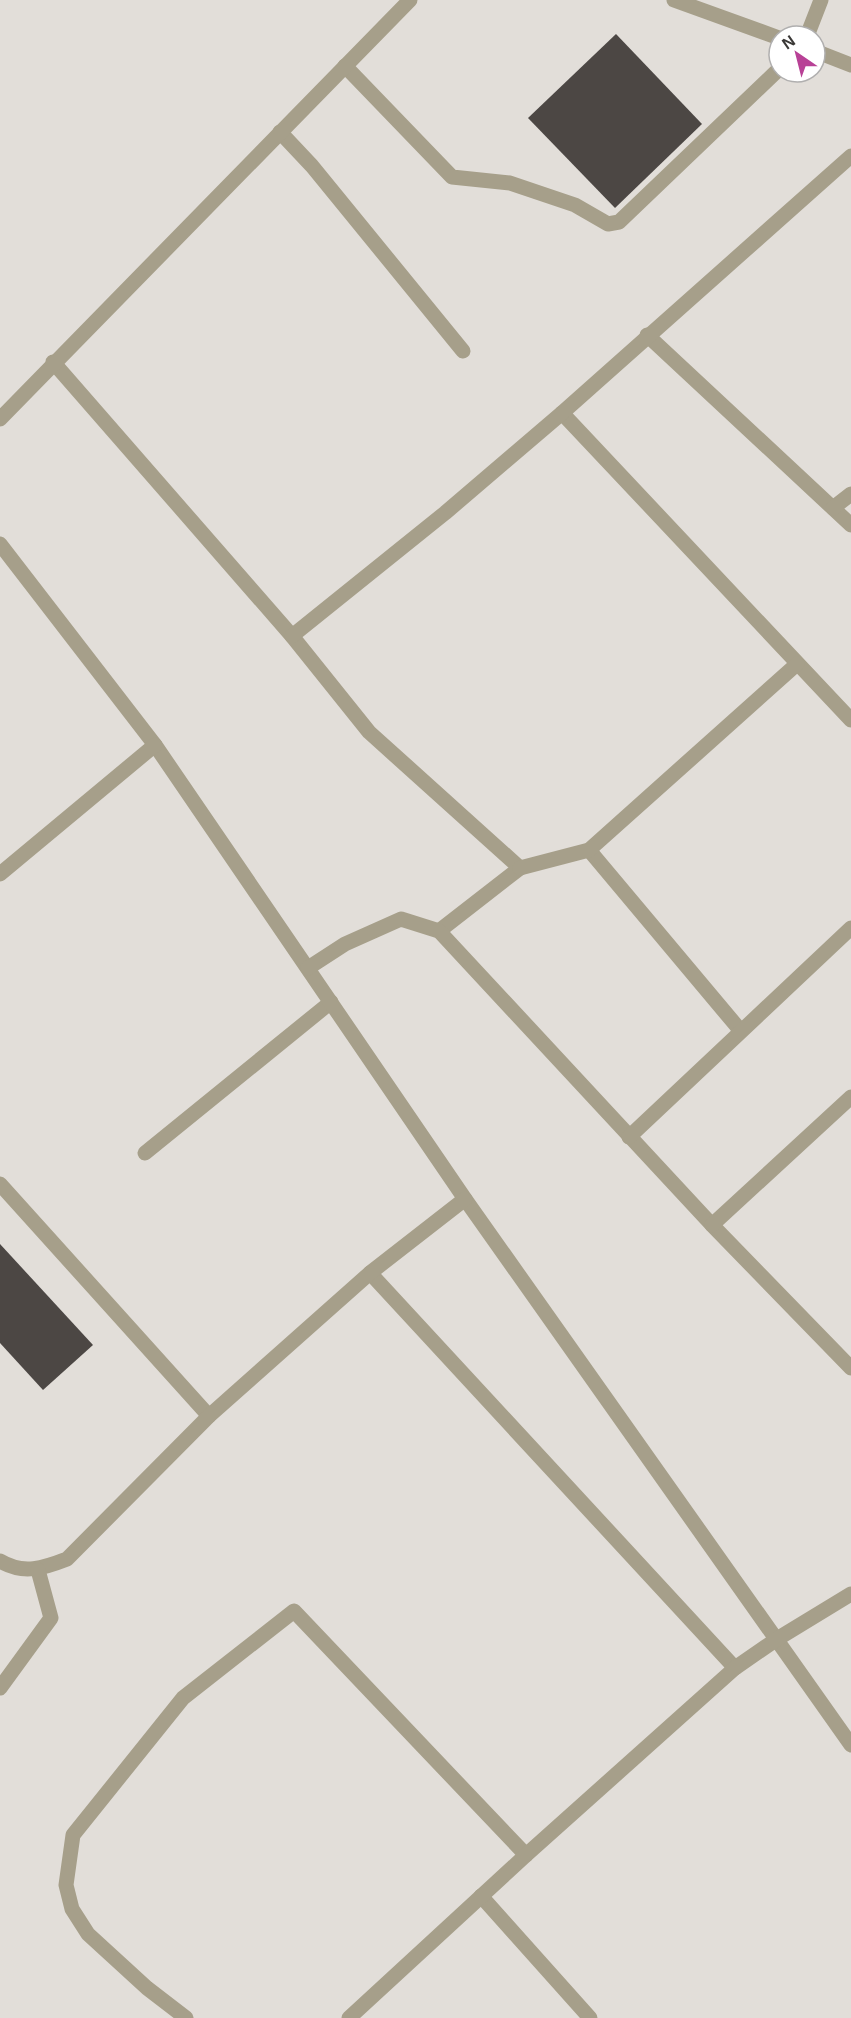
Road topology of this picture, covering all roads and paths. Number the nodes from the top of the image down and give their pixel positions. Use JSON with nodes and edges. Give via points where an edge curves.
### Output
{"nodes":[{"id":1,"x":410,"y":0,"type":"edge"},
{"id":2,"x":674,"y":0,"type":"edge"},
{"id":3,"x":821,"y":0,"type":"edge"},
{"id":4,"x":702,"y":5,"type":"edge"},
{"id":5,"x":812,"y":24,"type":"edge"},
{"id":6,"x":767,"y":33,"type":"edge"},
{"id":7,"x":827,"y":56,"type":"edge"},
{"id":8,"x":851,"y":65,"type":"edge"},
{"id":9,"x":345,"y":66,"type":"junction"},
{"id":10,"x":767,"y":80,"type":"edge"},
{"id":11,"x":280,"y":132,"type":"junction"},
{"id":12,"x":851,"y":156,"type":"edge"},
{"id":13,"x":647,"y":335,"type":"junction"},
{"id":14,"x":463,"y":351,"type":"dead end"},
{"id":15,"x":53,"y":362,"type":"junction"},
{"id":16,"x":562,"y":413,"type":"junction"},
{"id":17,"x":0,"y":419,"type":"edge"},
{"id":18,"x":851,"y":494,"type":"edge"},
{"id":19,"x":833,"y":508,"type":"junction"},
{"id":20,"x":851,"y":525,"type":"edge"},
{"id":21,"x":0,"y":544,"type":"edge"},
{"id":22,"x":292,"y":636,"type":"junction"},
{"id":23,"x":797,"y":664,"type":"junction"},
{"id":24,"x":851,"y":720,"type":"edge"},
{"id":25,"x":155,"y":745,"type":"junction"},
{"id":26,"x":589,"y":850,"type":"junction"},
{"id":27,"x":520,"y":868,"type":"junction"},
{"id":28,"x":0,"y":874,"type":"edge"},
{"id":29,"x":851,"y":928,"type":"edge"},
{"id":30,"x":439,"y":931,"type":"junction"},
{"id":31,"x":308,"y":968,"type":"junction"},
{"id":32,"x":331,"y":1002,"type":"junction"},
{"id":33,"x":740,"y":1030,"type":"junction"},
{"id":34,"x":851,"y":1097,"type":"edge"},
{"id":35,"x":629,"y":1137,"type":"junction"},
{"id":36,"x":145,"y":1153,"type":"dead end"},
{"id":37,"x":0,"y":1184,"type":"edge"},
{"id":38,"x":465,"y":1199,"type":"junction"},
{"id":39,"x":712,"y":1225,"type":"junction"},
{"id":40,"x":370,"y":1273,"type":"junction"},
{"id":41,"x":851,"y":1368,"type":"edge"},
{"id":42,"x":209,"y":1416,"type":"junction"},
{"id":43,"x":0,"y":1561,"type":"edge"},
{"id":44,"x":38,"y":1570,"type":"junction"},
{"id":45,"x":851,"y":1594,"type":"edge"},
{"id":46,"x":777,"y":1639,"type":"junction"},
{"id":47,"x":735,"y":1668,"type":"junction"},
{"id":48,"x":0,"y":1688,"type":"edge"},
{"id":49,"x":851,"y":1745,"type":"edge"},
{"id":50,"x":526,"y":1855,"type":"junction"},
{"id":51,"x":481,"y":1896,"type":"junction"},
{"id":52,"x":186,"y":2018,"type":"edge"},
{"id":53,"x":349,"y":2018,"type":"edge"},
{"id":54,"x":590,"y":2018,"type":"edge"}],
"edges":[{"from":1,"to":9,"type":"street"},
{"from":2,"to":4,"type":"street"},
{"from":3,"to":5,"type":"street"},
{"from":4,"to":6,"type":"street"},
{"from":7,"to":8,"type":"street"},
{"from":9,"to":10,"type":"street","via":[[452,177],[510,183],[575,205],[608,224],[619,222]]},
{"from":9,"to":11,"type":"street"},
{"from":11,"to":14,"type":"street"},
{"from":11,"to":15,"type":"street"},
{"from":12,"to":13,"type":"street"},
{"from":13,"to":16,"type":"street"},
{"from":13,"to":19,"type":"street"},
{"from":15,"to":17,"type":"street"},
{"from":15,"to":22,"type":"street"},
{"from":16,"to":22,"type":"street"},
{"from":16,"to":23,"type":"street"},
{"from":18,"to":19,"type":"street"},
{"from":19,"to":20,"type":"street"},
{"from":21,"to":25,"type":"street"},
{"from":22,"to":27,"type":"street","via":[[369,732]]},
{"from":23,"to":24,"type":"street"},
{"from":23,"to":26,"type":"street"},
{"from":25,"to":28,"type":"street"},
{"from":25,"to":31,"type":"street"},
{"from":26,"to":27,"type":"street"},
{"from":26,"to":33,"type":"street"},
{"from":27,"to":30,"type":"street"},
{"from":29,"to":33,"type":"street"},
{"from":30,"to":31,"type":"street","via":[[401,919],[345,945]]},
{"from":30,"to":35,"type":"street"},
{"from":31,"to":32,"type":"street"},
{"from":32,"to":36,"type":"street"},
{"from":32,"to":38,"type":"street"},
{"from":33,"to":35,"type":"street"},
{"from":34,"to":39,"type":"street"},
{"from":35,"to":39,"type":"street"},
{"from":37,"to":42,"type":"street"},
{"from":38,"to":40,"type":"street"},
{"from":38,"to":46,"type":"street"},
{"from":39,"to":41,"type":"street"},
{"from":40,"to":42,"type":"street"},
{"from":40,"to":47,"type":"street"},
{"from":42,"to":44,"type":"street","via":[[67,1559]]},
{"from":43,"to":44,"type":"street","via":[[10,1567]]},
{"from":44,"to":48,"type":"street","via":[[51,1618]]},
{"from":45,"to":46,"type":"street"},
{"from":46,"to":47,"type":"street"},
{"from":46,"to":49,"type":"street"},
{"from":47,"to":50,"type":"street"},
{"from":50,"to":51,"type":"street"},
{"from":50,"to":52,"type":"street","via":[[294,1611],[183,1698],[74,1835],[66,1885],[72,1909],[88,1934]]},
{"from":51,"to":53,"type":"street"},
{"from":51,"to":54,"type":"street"}]}
